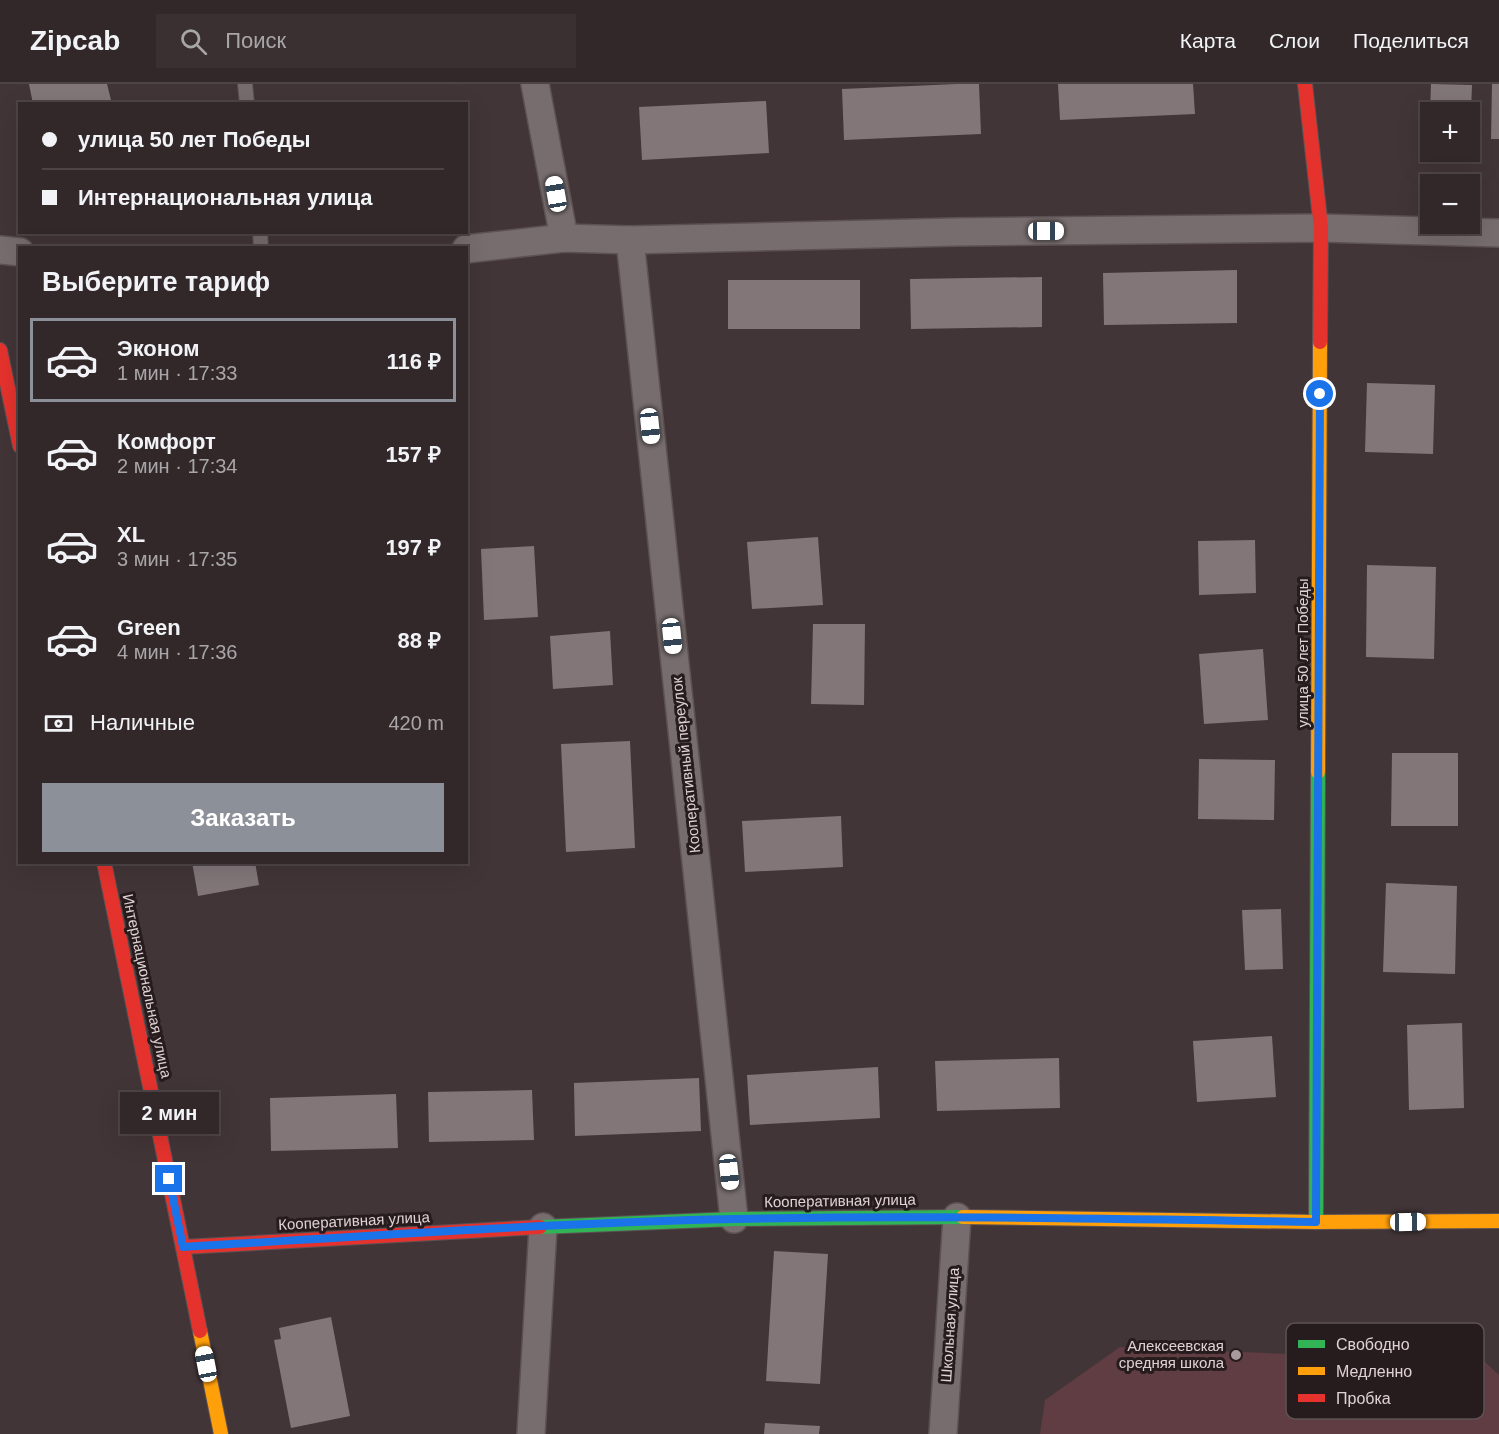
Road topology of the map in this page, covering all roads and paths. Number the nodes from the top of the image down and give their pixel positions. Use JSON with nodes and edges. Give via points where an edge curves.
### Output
{"nodes":[{"id":1,"x":245,"y":84,"type":"edge"},
{"id":2,"x":536,"y":84,"type":"edge"},
{"id":3,"x":1305,"y":84,"type":"edge"},
{"id":4,"x":247,"y":102,"type":"edge"},
{"id":5,"x":1321,"y":228,"type":"junction"},
{"id":6,"x":1499,"y":233,"type":"edge"},
{"id":7,"x":564,"y":238,"type":"junction"},
{"id":8,"x":630,"y":240,"type":"junction"},
{"id":9,"x":468,"y":249,"type":"edge"},
{"id":10,"x":0,"y":250,"type":"edge"},
{"id":11,"x":18,"y":252,"type":"edge"},
{"id":12,"x":0,"y":351,"type":"edge"},
{"id":13,"x":18,"y":436,"type":"edge"},
{"id":14,"x":104,"y":864,"type":"edge"},
{"id":15,"x":957,"y":1216,"type":"junction"},
{"id":16,"x":734,"y":1219,"type":"junction"},
{"id":17,"x":1499,"y":1221,"type":"edge"},
{"id":18,"x":1316,"y":1222,"type":"junction"},
{"id":19,"x":543,"y":1227,"type":"junction"},
{"id":20,"x":183,"y":1247,"type":"junction"},
{"id":21,"x":221,"y":1434,"type":"edge"},
{"id":22,"x":531,"y":1434,"type":"edge"},
{"id":23,"x":943,"y":1434,"type":"edge"}],
"edges":[{"from":1,"to":4,"type":"lane"},
{"from":2,"to":7,"type":"street"},
{"from":3,"to":5,"type":"street","name":"улица 50 лет Победы"},
{"from":5,"to":6,"type":"street"},
{"from":5,"to":8,"type":"street"},
{"from":5,"to":18,"type":"street","name":"улица 50 лет Победы"},
{"from":7,"to":8,"type":"street"},
{"from":7,"to":9,"type":"street"},
{"from":8,"to":16,"type":"street","name":"Кооперативный переулок"},
{"from":10,"to":11,"type":"street"},
{"from":12,"to":13,"type":"street"},
{"from":14,"to":20,"type":"street","name":"Интернациональная улица"},
{"from":15,"to":16,"type":"street","name":"Кооперативная улица"},
{"from":15,"to":18,"type":"street","name":"Кооперативная улица"},
{"from":15,"to":23,"type":"street","name":"Школьная улица"},
{"from":16,"to":19,"type":"street","name":"Кооперативная улица"},
{"from":17,"to":18,"type":"street","name":"Кооперативная улица"},
{"from":19,"to":20,"type":"street","name":"Кооперативная улица"},
{"from":19,"to":22,"type":"street"},
{"from":20,"to":21,"type":"street","name":"Интернациональная улица"}]}
